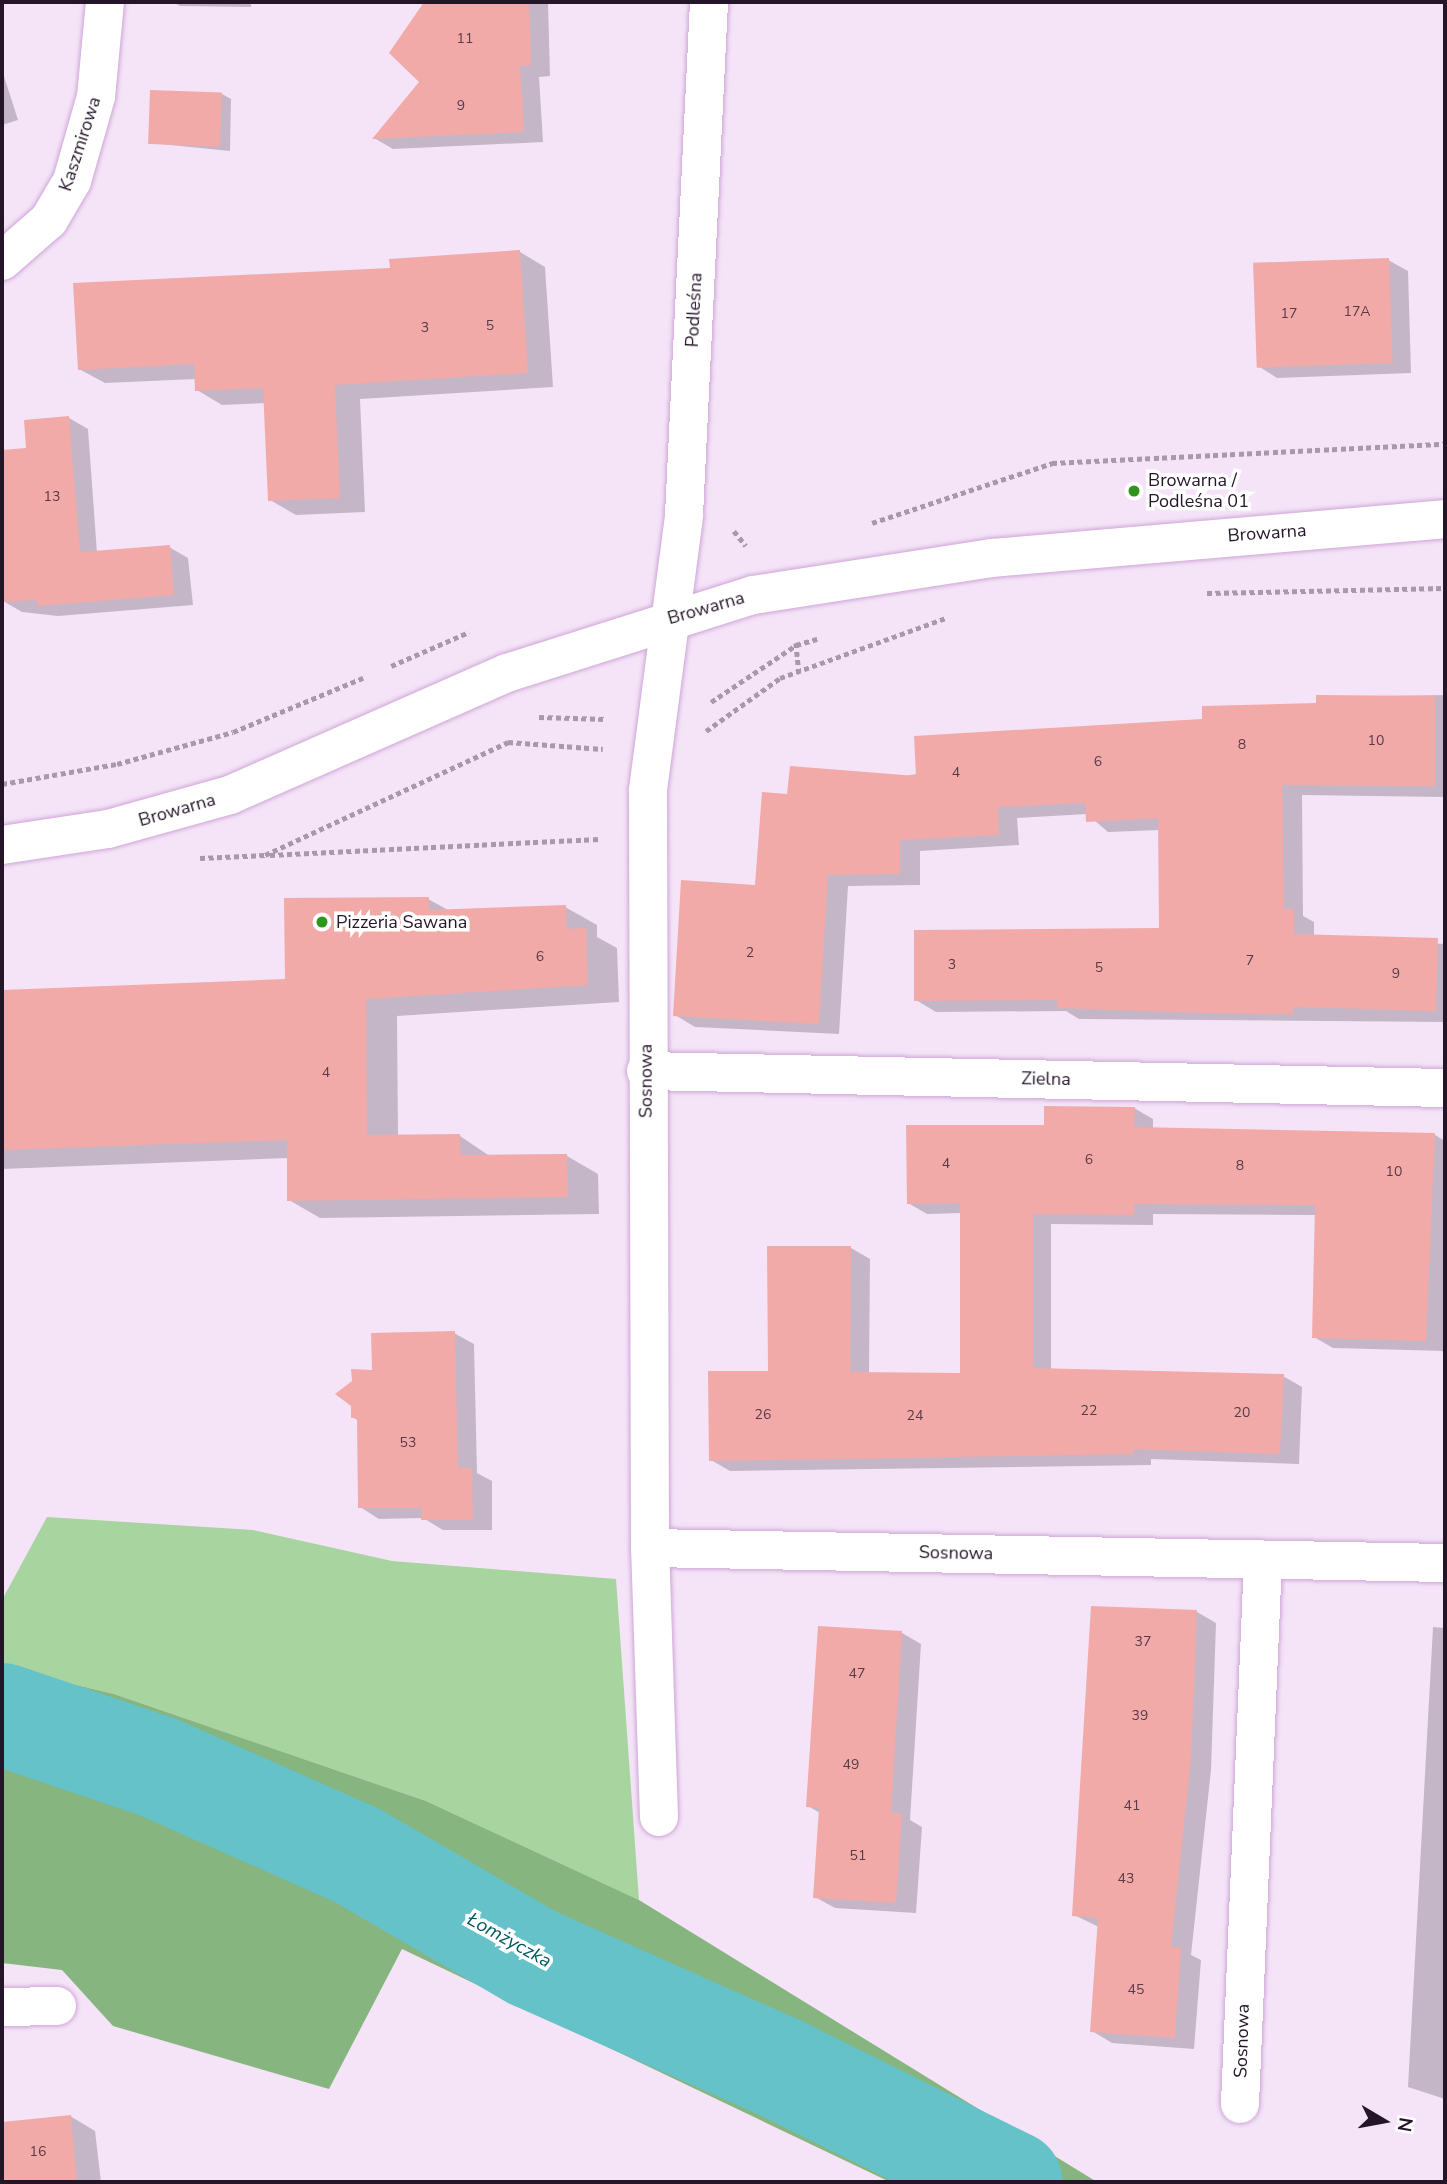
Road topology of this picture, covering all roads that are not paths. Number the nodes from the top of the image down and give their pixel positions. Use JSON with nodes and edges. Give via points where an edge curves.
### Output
{"nodes":[{"id":1,"x":105,"y":2,"type":"edge"},
{"id":2,"x":709,"y":2,"type":"edge"},
{"id":3,"x":2,"y":261,"type":"edge"},
{"id":4,"x":1445,"y":519,"type":"edge"},
{"id":5,"x":672,"y":617,"type":"junction"},
{"id":6,"x":2,"y":845,"type":"edge"},
{"id":7,"x":646,"y":1071,"type":"junction"},
{"id":8,"x":1445,"y":1088,"type":"edge"},
{"id":9,"x":650,"y":1548,"type":"junction"},
{"id":10,"x":1263,"y":1559,"type":"junction"},
{"id":11,"x":1445,"y":1563,"type":"edge"},
{"id":12,"x":659,"y":1817,"type":"dead end"},
{"id":13,"x":58,"y":2006,"type":"dead end"},
{"id":14,"x":2,"y":2007,"type":"edge"},
{"id":15,"x":1240,"y":2104,"type":"dead end"}],
"edges":[{"from":1,"to":3,"type":"street","name":"Kaszmirowa","via":[[96,97],[72,181],[49,220]]},
{"from":2,"to":5,"type":"street","name":"Podleśna","via":[[684,515]]},
{"from":4,"to":5,"type":"street","name":"Browarna","via":[[992,558],[753,595]]},
{"from":5,"to":6,"type":"street","name":"Browarna","via":[[507,673],[230,794],[108,829]]},
{"from":5,"to":7,"type":"street","name":"Sosnowa","via":[[653,751]]},
{"from":7,"to":8,"type":"street","name":"Zielna"},
{"from":7,"to":9,"type":"street","name":"Sosnowa"},
{"from":9,"to":10,"type":"street","name":"Sosnowa"},
{"from":9,"to":12,"type":"street","name":"Sosnowa"},
{"from":10,"to":11,"type":"street","name":"Sosnowa"},
{"from":10,"to":15,"type":"street","name":"Sosnowa"},
{"from":13,"to":14,"type":"street"}]}
